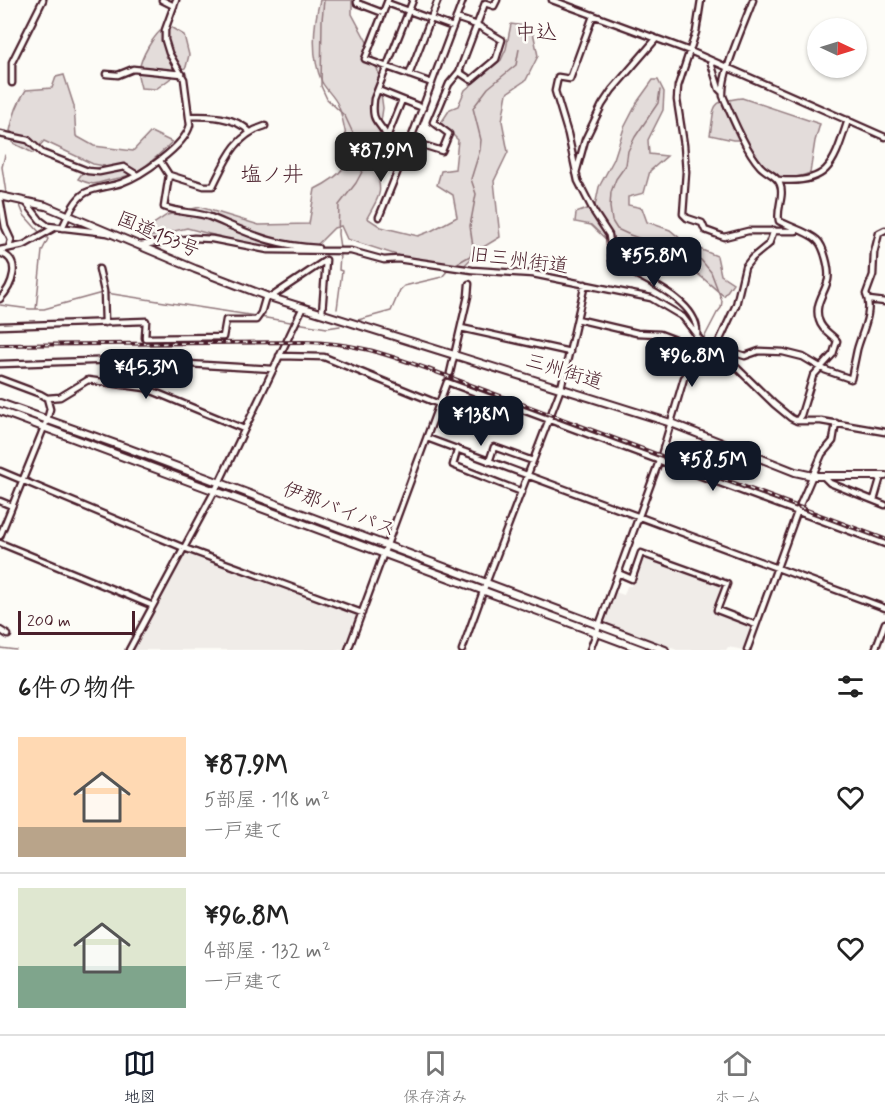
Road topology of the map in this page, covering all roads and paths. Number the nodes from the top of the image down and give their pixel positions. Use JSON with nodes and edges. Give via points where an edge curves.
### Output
{"nodes":[{"id":1,"x":43,"y":0,"type":"edge"},
{"id":2,"x":162,"y":0,"type":"edge"},
{"id":3,"x":357,"y":0,"type":"edge"},
{"id":4,"x":413,"y":0,"type":"edge"},
{"id":5,"x":438,"y":0,"type":"edge"},
{"id":6,"x":463,"y":0,"type":"edge"},
{"id":7,"x":478,"y":0,"type":"edge"},
{"id":8,"x":497,"y":0,"type":"edge"},
{"id":9,"x":552,"y":0,"type":"edge"},
{"id":10,"x":701,"y":0,"type":"edge"},
{"id":11,"x":753,"y":0,"type":"edge"},
{"id":12,"x":388,"y":1,"type":"edge"},
{"id":13,"x":175,"y":3,"type":"edge"},
{"id":14,"x":485,"y":3,"type":"junction"},
{"id":15,"x":409,"y":11,"type":"junction"},
{"id":16,"x":383,"y":13,"type":"junction"},
{"id":17,"x":593,"y":16,"type":"junction"},
{"id":18,"x":456,"y":18,"type":"junction"},
{"id":19,"x":431,"y":19,"type":"junction"},
{"id":20,"x":477,"y":25,"type":"junction"},
{"id":21,"x":453,"y":27,"type":"junction"},
{"id":22,"x":656,"y":39,"type":"junction"},
{"id":23,"x":690,"y":51,"type":"junction"},
{"id":24,"x":710,"y":60,"type":"junction"},
{"id":25,"x":387,"y":67,"type":"junction"},
{"id":26,"x":729,"y":68,"type":"junction"},
{"id":27,"x":459,"y":72,"type":"junction"},
{"id":28,"x":106,"y":74,"type":"dead end"},
{"id":29,"x":182,"y":74,"type":"junction"},
{"id":30,"x":409,"y":75,"type":"junction"},
{"id":31,"x":12,"y":83,"type":"dead end"},
{"id":32,"x":432,"y":83,"type":"junction"},
{"id":33,"x":378,"y":90,"type":"junction"},
{"id":34,"x":723,"y":93,"type":"junction"},
{"id":35,"x":402,"y":100,"type":"junction"},
{"id":36,"x":423,"y":107,"type":"junction"},
{"id":37,"x":437,"y":110,"type":"junction"},
{"id":38,"x":189,"y":116,"type":"junction"},
{"id":39,"x":848,"y":120,"type":"junction"},
{"id":40,"x":265,"y":126,"type":"dead end"},
{"id":41,"x":250,"y":132,"type":"junction"},
{"id":42,"x":0,"y":134,"type":"edge"},
{"id":43,"x":387,"y":137,"type":"junction"},
{"id":44,"x":885,"y":137,"type":"edge"},
{"id":45,"x":410,"y":141,"type":"junction"},
{"id":46,"x":403,"y":158,"type":"junction"},
{"id":47,"x":160,"y":161,"type":"junction"},
{"id":48,"x":576,"y":172,"type":"junction"},
{"id":49,"x":137,"y":175,"type":"junction"},
{"id":50,"x":169,"y":175,"type":"junction"},
{"id":51,"x":778,"y":180,"type":"junction"},
{"id":52,"x":0,"y":198,"type":"edge"},
{"id":53,"x":25,"y":201,"type":"junction"},
{"id":54,"x":69,"y":215,"type":"junction"},
{"id":55,"x":379,"y":217,"type":"dead end"},
{"id":56,"x":54,"y":228,"type":"junction"},
{"id":57,"x":62,"y":228,"type":"junction"},
{"id":58,"x":774,"y":230,"type":"junction"},
{"id":59,"x":885,"y":230,"type":"edge"},
{"id":60,"x":799,"y":231,"type":"junction"},
{"id":61,"x":110,"y":233,"type":"junction"},
{"id":62,"x":140,"y":245,"type":"junction"},
{"id":63,"x":9,"y":248,"type":"junction"},
{"id":64,"x":0,"y":251,"type":"edge"},
{"id":65,"x":326,"y":251,"type":"junction"},
{"id":66,"x":326,"y":260,"type":"junction"},
{"id":67,"x":99,"y":268,"type":"dead end"},
{"id":68,"x":469,"y":284,"type":"dead end"},
{"id":69,"x":585,"y":284,"type":"junction"},
{"id":70,"x":268,"y":297,"type":"junction"},
{"id":71,"x":0,"y":299,"type":"edge"},
{"id":72,"x":869,"y":300,"type":"junction"},
{"id":73,"x":885,"y":302,"type":"edge"},
{"id":74,"x":303,"y":307,"type":"junction"},
{"id":75,"x":322,"y":313,"type":"junction"},
{"id":76,"x":577,"y":320,"type":"junction"},
{"id":77,"x":105,"y":323,"type":"junction"},
{"id":78,"x":0,"y":326,"type":"edge"},
{"id":79,"x":461,"y":328,"type":"junction"},
{"id":80,"x":697,"y":336,"type":"junction"},
{"id":81,"x":717,"y":347,"type":"junction"},
{"id":82,"x":570,"y":352,"type":"junction"},
{"id":83,"x":710,"y":352,"type":"junction"},
{"id":84,"x":454,"y":355,"type":"junction"},
{"id":85,"x":279,"y":356,"type":"junction"},
{"id":86,"x":0,"y":364,"type":"edge"},
{"id":87,"x":821,"y":366,"type":"junction"},
{"id":88,"x":273,"y":369,"type":"junction"},
{"id":89,"x":450,"y":373,"type":"dead end"},
{"id":90,"x":0,"y":379,"type":"edge"},
{"id":91,"x":561,"y":388,"type":"junction"},
{"id":92,"x":47,"y":398,"type":"junction"},
{"id":93,"x":0,"y":403,"type":"edge"},
{"id":94,"x":439,"y":404,"type":"junction"},
{"id":95,"x":0,"y":411,"type":"edge"},
{"id":96,"x":548,"y":420,"type":"junction"},
{"id":97,"x":797,"y":421,"type":"junction"},
{"id":98,"x":46,"y":423,"type":"junction"},
{"id":99,"x":671,"y":423,"type":"junction"},
{"id":100,"x":836,"y":423,"type":"junction"},
{"id":101,"x":244,"y":429,"type":"junction"},
{"id":102,"x":885,"y":432,"type":"edge"},
{"id":103,"x":427,"y":438,"type":"junction"},
{"id":104,"x":458,"y":450,"type":"junction"},
{"id":105,"x":533,"y":461,"type":"junction"},
{"id":106,"x":660,"y":461,"type":"junction"},
{"id":107,"x":489,"y":462,"type":"junction"},
{"id":108,"x":506,"y":468,"type":"junction"},
{"id":109,"x":0,"y":471,"type":"edge"},
{"id":110,"x":528,"y":476,"type":"junction"},
{"id":111,"x":813,"y":476,"type":"junction"},
{"id":112,"x":822,"y":476,"type":"junction"},
{"id":113,"x":883,"y":476,"type":"edge"},
{"id":114,"x":22,"y":480,"type":"junction"},
{"id":115,"x":500,"y":482,"type":"junction"},
{"id":116,"x":219,"y":483,"type":"junction"},
{"id":117,"x":215,"y":490,"type":"junction"},
{"id":118,"x":522,"y":492,"type":"junction"},
{"id":119,"x":874,"y":500,"type":"junction"},
{"id":120,"x":0,"y":501,"type":"edge"},
{"id":121,"x":885,"y":505,"type":"edge"},
{"id":122,"x":12,"y":506,"type":"junction"},
{"id":123,"x":797,"y":512,"type":"junction"},
{"id":124,"x":639,"y":517,"type":"junction"},
{"id":125,"x":2,"y":528,"type":"edge"},
{"id":126,"x":0,"y":536,"type":"edge"},
{"id":127,"x":0,"y":543,"type":"edge"},
{"id":128,"x":885,"y":544,"type":"edge"},
{"id":129,"x":386,"y":546,"type":"junction"},
{"id":130,"x":184,"y":548,"type":"junction"},
{"id":131,"x":384,"y":553,"type":"junction"},
{"id":132,"x":777,"y":568,"type":"junction"},
{"id":133,"x":618,"y":573,"type":"junction"},
{"id":134,"x":486,"y":584,"type":"junction"},
{"id":135,"x":483,"y":591,"type":"junction"},
{"id":136,"x":151,"y":605,"type":"junction"},
{"id":137,"x":885,"y":608,"type":"edge"},
{"id":138,"x":362,"y":613,"type":"junction"},
{"id":139,"x":885,"y":623,"type":"edge"},
{"id":140,"x":756,"y":624,"type":"junction"},
{"id":141,"x":598,"y":629,"type":"junction"},
{"id":142,"x":0,"y":630,"type":"edge"},
{"id":143,"x":8,"y":635,"type":"dead end"},
{"id":144,"x":129,"y":650,"type":"edge"},
{"id":145,"x":348,"y":650,"type":"edge"},
{"id":146,"x":462,"y":650,"type":"edge"},
{"id":147,"x":590,"y":650,"type":"edge"},
{"id":148,"x":643,"y":650,"type":"edge"},
{"id":149,"x":665,"y":650,"type":"edge"},
{"id":150,"x":747,"y":650,"type":"edge"},
{"id":151,"x":875,"y":650,"type":"edge"}],
"edges":[{"from":1,"to":31,"type":"street","via":[[12,62]]},
{"from":2,"to":13,"type":"street"},
{"from":3,"to":16,"type":"street"},
{"from":4,"to":15,"type":"street"},
{"from":5,"to":19,"type":"street"},
{"from":6,"to":18,"type":"street"},
{"from":7,"to":14,"type":"street"},
{"from":8,"to":14,"type":"street","via":[[494,6]]},
{"from":9,"to":17,"type":"street"},
{"from":10,"to":23,"type":"street"},
{"from":11,"to":26,"type":"street"},
{"from":12,"to":15,"type":"street"},
{"from":12,"to":16,"type":"street"},
{"from":13,"to":29,"type":"street","via":[[165,40]]},
{"from":14,"to":20,"type":"street"},
{"from":15,"to":19,"type":"street"},
{"from":15,"to":25,"type":"street"},
{"from":16,"to":25,"type":"street","via":[[365,59]]},
{"from":17,"to":22,"type":"street"},
{"from":17,"to":48,"type":"street","via":[[570,79],[558,77],[555,83]]},
{"from":18,"to":20,"type":"street"},
{"from":18,"to":21,"type":"street"},
{"from":19,"to":21,"type":"street"},
{"from":19,"to":30,"type":"street"},
{"from":20,"to":27,"type":"street"},
{"from":20,"to":27,"type":"street","via":[[502,40],[496,59],[471,80]]},
{"from":21,"to":32,"type":"street"},
{"from":22,"to":23,"type":"street"},
{"from":22,"to":48,"type":"street","via":[[602,105],[585,140]]},
{"from":23,"to":24,"type":"street"},
{"from":23,"to":58,"type":"street","via":[[676,100],[686,172],[683,214],[702,223],[710,233],[724,237]]},
{"from":24,"to":26,"type":"street"},
{"from":24,"to":34,"type":"street"},
{"from":25,"to":30,"type":"street"},
{"from":25,"to":33,"type":"street"},
{"from":26,"to":34,"type":"street"},
{"from":26,"to":39,"type":"street"},
{"from":27,"to":37,"type":"street","via":[[448,84]]},
{"from":28,"to":29,"type":"street","via":[[118,75],[133,69]]},
{"from":29,"to":38,"type":"street"},
{"from":30,"to":32,"type":"street"},
{"from":32,"to":36,"type":"street"},
{"from":33,"to":35,"type":"street"},
{"from":33,"to":43,"type":"street","via":[[374,118]]},
{"from":34,"to":51,"type":"street","via":[[751,153],[760,167]]},
{"from":35,"to":36,"type":"street"},
{"from":35,"to":43,"type":"street"},
{"from":36,"to":37,"type":"street"},
{"from":36,"to":45,"type":"street"},
{"from":37,"to":45,"type":"street","via":[[433,122],[449,134],[442,151]]},
{"from":38,"to":41,"type":"street","via":[[228,119]]},
{"from":38,"to":47,"type":"street","via":[[184,138]]},
{"from":39,"to":44,"type":"street"},
{"from":39,"to":51,"type":"street","via":[[837,152],[824,172],[807,179]]},
{"from":40,"to":41,"type":"street"},
{"from":41,"to":50,"type":"street","via":[[224,162],[213,186]]},
{"from":42,"to":49,"type":"street","via":[[28,140],[42,153],[88,171],[124,167]]},
{"from":43,"to":46,"type":"street","via":[[390,153]]},
{"from":45,"to":46,"type":"street"},
{"from":46,"to":55,"type":"street"},
{"from":47,"to":49,"type":"street"},
{"from":47,"to":50,"type":"street"},
{"from":48,"to":80,"type":"street","via":[[609,235],[612,260],[684,304],[695,322]]},
{"from":49,"to":54,"type":"street","via":[[86,193]]},
{"from":50,"to":65,"type":"street","via":[[164,207],[210,217],[270,242]]},
{"from":51,"to":60,"type":"street","via":[[782,187],[779,221]]},
{"from":52,"to":53,"type":"highway","name":"国道153号"},
{"from":52,"to":63,"type":"street","via":[[11,240]]},
{"from":53,"to":54,"type":"highway","name":"国道153号"},
{"from":53,"to":56,"type":"street","via":[[40,220]]},
{"from":54,"to":57,"type":"street"},
{"from":54,"to":61,"type":"highway","name":"国道153号"},
{"from":56,"to":57,"type":"street"},
{"from":56,"to":63,"type":"street","via":[[24,245]]},
{"from":57,"to":61,"type":"street"},
{"from":58,"to":60,"type":"street"},
{"from":58,"to":81,"type":"street","via":[[769,244],[744,267],[736,305]]},
{"from":59,"to":72,"type":"street","via":[[879,233],[874,253],[873,275],[866,294]]},
{"from":60,"to":87,"type":"street","via":[[821,244],[827,270],[828,279],[817,304],[819,320],[837,341],[833,354]]},
{"from":61,"to":62,"type":"highway","name":"国道153号"},
{"from":62,"to":65,"type":"street","name":"旧三州街道","via":[[194,238],[267,250]]},
{"from":62,"to":70,"type":"highway","name":"国道153号"},
{"from":63,"to":64,"type":"street"},
{"from":64,"to":71,"type":"street","via":[[11,260],[14,269]]},
{"from":65,"to":66,"type":"street"},
{"from":65,"to":69,"type":"street","name":"旧三州街道","via":[[533,274]]},
{"from":66,"to":70,"type":"street"},
{"from":66,"to":75,"type":"street"},
{"from":67,"to":77,"type":"street"},
{"from":68,"to":79,"type":"street"},
{"from":69,"to":76,"type":"street"},
{"from":69,"to":80,"type":"street","name":"旧三州街道","via":[[662,303],[683,317]]},
{"from":70,"to":74,"type":"highway","name":"国道153号"},
{"from":70,"to":77,"type":"street","via":[[254,320],[226,320],[223,337],[145,338],[146,321]]},
{"from":72,"to":73,"type":"street"},
{"from":72,"to":87,"type":"street","via":[[851,379]]},
{"from":74,"to":75,"type":"highway","name":"三州街道"},
{"from":74,"to":85,"type":"street"},
{"from":75,"to":84,"type":"highway","name":"三州街道"},
{"from":76,"to":80,"type":"street","via":[[660,334],[681,342]]},
{"from":76,"to":82,"type":"street"},
{"from":77,"to":78,"type":"street"},
{"from":79,"to":82,"type":"street"},
{"from":79,"to":84,"type":"street"},
{"from":80,"to":83,"type":"street","name":"旧三州街道"},
{"from":81,"to":83,"type":"street"},
{"from":81,"to":87,"type":"street","via":[[745,356],[759,351],[783,351]]},
{"from":82,"to":91,"type":"street"},
{"from":83,"to":97,"type":"street","name":"旧三州街道","via":[[737,368]]},
{"from":83,"to":99,"type":"street","via":[[684,378]]},
{"from":84,"to":89,"type":"street"},
{"from":84,"to":91,"type":"highway","name":"三州街道"},
{"from":85,"to":88,"type":"street"},
{"from":85,"to":94,"type":"street","via":[[324,357]]},
{"from":86,"to":88,"type":"street","via":[[122,360]]},
{"from":87,"to":97,"type":"street","via":[[813,376]]},
{"from":88,"to":101,"type":"street"},
{"from":90,"to":92,"type":"street"},
{"from":91,"to":96,"type":"street"},
{"from":91,"to":99,"type":"highway","name":"三州街道"},
{"from":92,"to":98,"type":"street","via":[[50,409]]},
{"from":92,"to":101,"type":"street","via":[[60,397],[88,380],[145,388]]},
{"from":93,"to":98,"type":"highway","name":"伊那バイパス"},
{"from":94,"to":96,"type":"street","via":[[447,382]]},
{"from":94,"to":103,"type":"street"},
{"from":95,"to":98,"type":"highway","name":"伊那バイパス"},
{"from":96,"to":105,"type":"street"},
{"from":96,"to":106,"type":"street"},
{"from":97,"to":100,"type":"street"},
{"from":98,"to":114,"type":"street"},
{"from":98,"to":116,"type":"highway","name":"伊那バイパス"},
{"from":98,"to":117,"type":"highway","name":"伊那バイパス"},
{"from":99,"to":106,"type":"street"},
{"from":99,"to":111,"type":"highway","name":"三州街道"},
{"from":100,"to":102,"type":"street"},
{"from":100,"to":111,"type":"street","via":[[833,441],[822,454]]},
{"from":101,"to":116,"type":"street"},
{"from":103,"to":104,"type":"street"},
{"from":103,"to":129,"type":"street"},
{"from":104,"to":107,"type":"street"},
{"from":104,"to":115,"type":"street","via":[[453,465]]},
{"from":105,"to":107,"type":"street","via":[[494,447]]},
{"from":105,"to":110,"type":"street"},
{"from":106,"to":123,"type":"street"},
{"from":106,"to":124,"type":"street"},
{"from":107,"to":108,"type":"street"},
{"from":108,"to":110,"type":"street"},
{"from":108,"to":115,"type":"street"},
{"from":109,"to":114,"type":"street"},
{"from":110,"to":118,"type":"street"},
{"from":110,"to":124,"type":"street"},
{"from":111,"to":112,"type":"highway","name":"三州街道"},
{"from":111,"to":123,"type":"street"},
{"from":112,"to":113,"type":"highway","name":"三州街道"},
{"from":112,"to":119,"type":"street","via":[[830,483]]},
{"from":113,"to":119,"type":"street"},
{"from":114,"to":122,"type":"street"},
{"from":114,"to":130,"type":"street"},
{"from":115,"to":118,"type":"street"},
{"from":116,"to":117,"type":"street"},
{"from":116,"to":129,"type":"highway","name":"伊那バイパス"},
{"from":117,"to":130,"type":"street"},
{"from":117,"to":131,"type":"highway","name":"伊那バイパス"},
{"from":118,"to":134,"type":"street"},
{"from":119,"to":121,"type":"street"},
{"from":120,"to":122,"type":"street"},
{"from":122,"to":125,"type":"street"},
{"from":123,"to":128,"type":"street"},
{"from":123,"to":132,"type":"street"},
{"from":124,"to":132,"type":"street"},
{"from":124,"to":133,"type":"street"},
{"from":125,"to":126,"type":"street"},
{"from":127,"to":136,"type":"street"},
{"from":129,"to":131,"type":"street"},
{"from":129,"to":134,"type":"highway","name":"伊那バイパス"},
{"from":130,"to":136,"type":"street"},
{"from":130,"to":138,"type":"street"},
{"from":131,"to":135,"type":"highway","name":"伊那バイパス"},
{"from":131,"to":138,"type":"street"},
{"from":132,"to":137,"type":"street"},
{"from":132,"to":140,"type":"street"},
{"from":133,"to":140,"type":"street","via":[[632,579],[642,553],[727,584],[717,610]]},
{"from":133,"to":141,"type":"street"},
{"from":134,"to":135,"type":"street"},
{"from":134,"to":141,"type":"highway","name":"伊那バイパス"},
{"from":135,"to":141,"type":"highway","name":"伊那バイパス"},
{"from":135,"to":146,"type":"street"},
{"from":136,"to":144,"type":"street"},
{"from":138,"to":145,"type":"street"},
{"from":139,"to":151,"type":"street"},
{"from":140,"to":150,"type":"street"},
{"from":141,"to":147,"type":"street"},
{"from":141,"to":148,"type":"highway","name":"伊那バイパス"},
{"from":141,"to":149,"type":"highway","name":"伊那バイパス"},
{"from":142,"to":143,"type":"street"}]}
